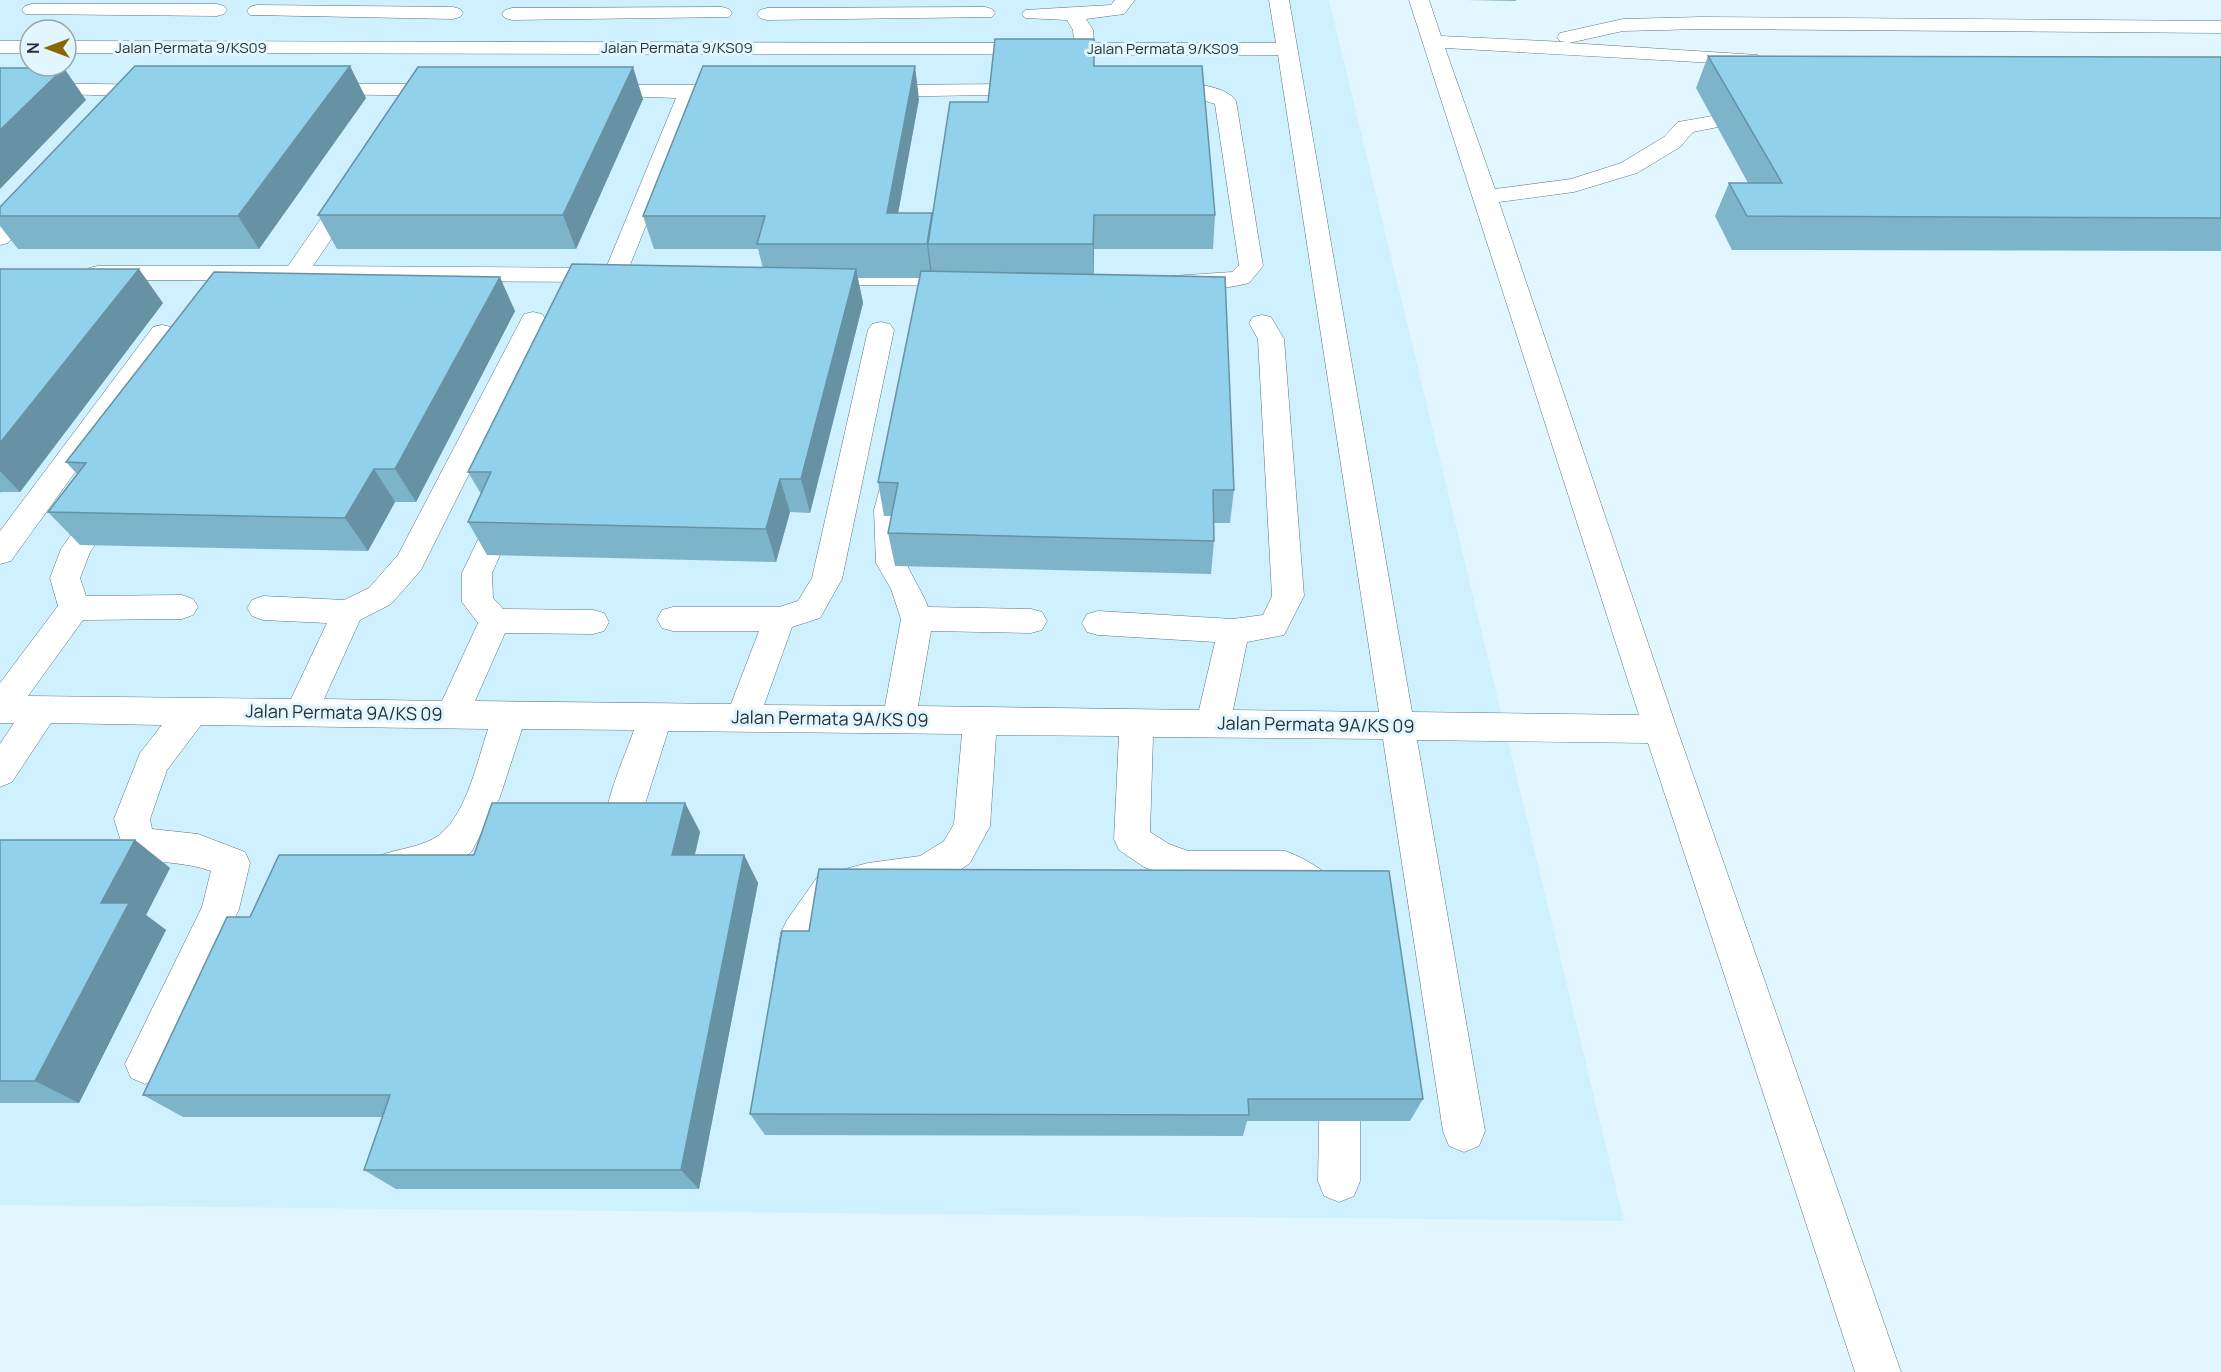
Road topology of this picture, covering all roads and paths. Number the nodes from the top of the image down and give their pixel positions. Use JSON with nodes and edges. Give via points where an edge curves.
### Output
{"nodes":[{"id":1,"x":1125,"y":0,"type":"edge"},
{"id":2,"x":1279,"y":0,"type":"edge"},
{"id":3,"x":1419,"y":0,"type":"edge"},
{"id":4,"x":120,"y":4,"type":"edge"},
{"id":5,"x":349,"y":6,"type":"edge"},
{"id":6,"x":876,"y":6,"type":"edge"},
{"id":7,"x":611,"y":7,"type":"edge"},
{"id":8,"x":82,"y":9,"type":"junction"},
{"id":9,"x":32,"y":10,"type":"dead end"},
{"id":10,"x":176,"y":10,"type":"junction"},
{"id":11,"x":217,"y":10,"type":"dead end"},
{"id":12,"x":257,"y":11,"type":"dead end"},
{"id":13,"x":307,"y":12,"type":"junction"},
{"id":14,"x":939,"y":12,"type":"junction"},
{"id":15,"x":411,"y":13,"type":"junction"},
{"id":16,"x":453,"y":13,"type":"dead end"},
{"id":17,"x":723,"y":13,"type":"dead end"},
{"id":18,"x":986,"y":13,"type":"dead end"},
{"id":19,"x":512,"y":14,"type":"dead end"},
{"id":20,"x":552,"y":14,"type":"junction"},
{"id":21,"x":676,"y":14,"type":"junction"},
{"id":22,"x":767,"y":14,"type":"dead end"},
{"id":23,"x":819,"y":14,"type":"junction"},
{"id":24,"x":1032,"y":14,"type":"dead end"},
{"id":25,"x":1074,"y":14,"type":"junction"},
{"id":26,"x":73,"y":18,"type":"edge"},
{"id":27,"x":2221,"y":27,"type":"edge"},
{"id":28,"x":1432,"y":41,"type":"junction"},
{"id":29,"x":0,"y":47,"type":"edge"},
{"id":30,"x":18,"y":47,"type":"edge"},
{"id":31,"x":78,"y":47,"type":"edge"},
{"id":32,"x":128,"y":47,"type":"junction"},
{"id":33,"x":236,"y":48,"type":"junction"},
{"id":34,"x":282,"y":48,"type":"junction"},
{"id":35,"x":536,"y":48,"type":"junction"},
{"id":36,"x":765,"y":48,"type":"junction"},
{"id":37,"x":810,"y":48,"type":"junction"},
{"id":38,"x":1537,"y":48,"type":"junction"},
{"id":39,"x":934,"y":49,"type":"junction"},
{"id":40,"x":1033,"y":49,"type":"junction"},
{"id":41,"x":1084,"y":49,"type":"junction"},
{"id":42,"x":1184,"y":49,"type":"junction"},
{"id":43,"x":1287,"y":49,"type":"junction"},
{"id":44,"x":1768,"y":59,"type":"edge"},
{"id":45,"x":221,"y":65,"type":"edge"},
{"id":46,"x":370,"y":69,"type":"junction"},
{"id":47,"x":649,"y":70,"type":"junction"},
{"id":48,"x":30,"y":89,"type":"edge"},
{"id":49,"x":77,"y":90,"type":"junction"},
{"id":50,"x":177,"y":90,"type":"edge"},
{"id":51,"x":327,"y":90,"type":"edge"},
{"id":52,"x":418,"y":90,"type":"junction"},
{"id":53,"x":470,"y":90,"type":"edge"},
{"id":54,"x":966,"y":90,"type":"junction"},
{"id":55,"x":1036,"y":90,"type":"junction"},
{"id":56,"x":1058,"y":90,"type":"edge"},
{"id":57,"x":133,"y":91,"type":"junction"},
{"id":58,"x":875,"y":91,"type":"edge"},
{"id":59,"x":599,"y":92,"type":"edge"},
{"id":60,"x":689,"y":92,"type":"junction"},
{"id":61,"x":117,"y":108,"type":"edge"},
{"id":62,"x":405,"y":110,"type":"edge"},
{"id":63,"x":963,"y":114,"type":"edge"},
{"id":64,"x":1780,"y":120,"type":"edge"},
{"id":65,"x":360,"y":177,"type":"edge"},
{"id":66,"x":47,"y":186,"type":"edge"},
{"id":67,"x":1486,"y":197,"type":"junction"},
{"id":68,"x":0,"y":238,"type":"edge"},
{"id":69,"x":71,"y":273,"type":"edge"},
{"id":70,"x":296,"y":273,"type":"junction"},
{"id":71,"x":837,"y":277,"type":"edge"},
{"id":72,"x":990,"y":279,"type":"edge"},
{"id":73,"x":1157,"y":281,"type":"edge"},
{"id":74,"x":533,"y":320,"type":"dead end"},
{"id":75,"x":1262,"y":323,"type":"dead end"},
{"id":76,"x":881,"y":330,"type":"dead end"},
{"id":77,"x":162,"y":333,"type":"dead end"},
{"id":78,"x":903,"y":452,"type":"edge"},
{"id":79,"x":123,"y":483,"type":"edge"},
{"id":80,"x":515,"y":486,"type":"edge"},
{"id":81,"x":0,"y":553,"type":"edge"},
{"id":82,"x":182,"y":607,"type":"dead end"},
{"id":83,"x":74,"y":608,"type":"junction"},
{"id":84,"x":264,"y":608,"type":"dead end"},
{"id":85,"x":348,"y":612,"type":"junction"},
{"id":86,"x":673,"y":619,"type":"dead end"},
{"id":87,"x":779,"y":619,"type":"junction"},
{"id":88,"x":917,"y":619,"type":"junction"},
{"id":89,"x":495,"y":621,"type":"junction"},
{"id":90,"x":1031,"y":621,"type":"dead end"},
{"id":91,"x":593,"y":622,"type":"dead end"},
{"id":92,"x":1098,"y":623,"type":"dead end"},
{"id":93,"x":1233,"y":631,"type":"junction"},
{"id":94,"x":0,"y":709,"type":"edge"},
{"id":95,"x":41,"y":710,"type":"junction"},
{"id":96,"x":192,"y":712,"type":"junction"},
{"id":97,"x":301,"y":713,"type":"junction"},
{"id":98,"x":452,"y":715,"type":"junction"},
{"id":99,"x":509,"y":716,"type":"junction"},
{"id":100,"x":655,"y":717,"type":"junction"},
{"id":101,"x":742,"y":718,"type":"junction"},
{"id":102,"x":899,"y":720,"type":"junction"},
{"id":103,"x":980,"y":721,"type":"junction"},
{"id":104,"x":1137,"y":723,"type":"junction"},
{"id":105,"x":1213,"y":723,"type":"junction"},
{"id":106,"x":1397,"y":726,"type":"junction"},
{"id":107,"x":1660,"y":729,"type":"junction"},
{"id":108,"x":0,"y":772,"type":"edge"},
{"id":109,"x":656,"y":861,"type":"edge"},
{"id":110,"x":356,"y":874,"type":"edge"},
{"id":111,"x":1333,"y":935,"type":"edge"},
{"id":112,"x":788,"y":1011,"type":"edge"},
{"id":113,"x":1340,"y":1038,"type":"edge"},
{"id":114,"x":145,"y":1064,"type":"dead end"},
{"id":115,"x":1464,"y":1131,"type":"dead end"},
{"id":116,"x":1340,"y":1181,"type":"dead end"},
{"id":117,"x":1878,"y":1372,"type":"edge"}],
"edges":[{"from":1,"to":25,"type":"street","via":[[1117,10]]},
{"from":2,"to":43,"type":"street"},
{"from":3,"to":28,"type":"street"},
{"from":4,"to":8,"type":"street"},
{"from":4,"to":10,"type":"street"},
{"from":5,"to":13,"type":"street"},
{"from":5,"to":15,"type":"street"},
{"from":6,"to":14,"type":"street"},
{"from":6,"to":23,"type":"street"},
{"from":7,"to":20,"type":"street"},
{"from":7,"to":21,"type":"street"},
{"from":8,"to":9,"type":"street"},
{"from":8,"to":26,"type":"street"},
{"from":10,"to":11,"type":"street"},
{"from":10,"to":32,"type":"street"},
{"from":12,"to":13,"type":"street"},
{"from":13,"to":34,"type":"street"},
{"from":14,"to":18,"type":"street"},
{"from":14,"to":39,"type":"street"},
{"from":15,"to":16,"type":"street"},
{"from":15,"to":46,"type":"street"},
{"from":17,"to":21,"type":"street"},
{"from":19,"to":20,"type":"street"},
{"from":20,"to":35,"type":"street"},
{"from":21,"to":47,"type":"street"},
{"from":22,"to":23,"type":"street"},
{"from":23,"to":37,"type":"street"},
{"from":24,"to":25,"type":"street"},
{"from":25,"to":41,"type":"street","via":[[1083,30]]},
{"from":27,"to":38,"type":"street","via":[[1623,25],[1572,35]]},
{"from":28,"to":38,"type":"street"},
{"from":28,"to":67,"type":"street"},
{"from":29,"to":30,"type":"street"},
{"from":31,"to":32,"type":"street","name":"Jalan Permata 9/KS09"},
{"from":32,"to":33,"type":"street","name":"Jalan Permata 9/KS09"},
{"from":32,"to":49,"type":"street"},
{"from":33,"to":34,"type":"street","name":"Jalan Permata 9/KS09"},
{"from":33,"to":45,"type":"street"},
{"from":34,"to":46,"type":"street","name":"Jalan Permata 9/KS09"},
{"from":35,"to":46,"type":"street","name":"Jalan Permata 9/KS09","via":[[500,57]]},
{"from":35,"to":47,"type":"street","name":"Jalan Permata 9/KS09"},
{"from":36,"to":37,"type":"street","name":"Jalan Permata 9/KS09"},
{"from":36,"to":47,"type":"street","name":"Jalan Permata 9/KS09"},
{"from":36,"to":60,"type":"street","via":[[755,83]]},
{"from":37,"to":39,"type":"street","name":"Jalan Permata 9/KS09"},
{"from":38,"to":44,"type":"street"},
{"from":39,"to":40,"type":"street","name":"Jalan Permata 9/KS09"},
{"from":40,"to":41,"type":"street","name":"Jalan Permata 9/KS09"},
{"from":40,"to":55,"type":"street"},
{"from":41,"to":42,"type":"street","name":"Jalan Permata 9/KS09"},
{"from":42,"to":43,"type":"street","name":"Jalan Permata 9/KS09"},
{"from":42,"to":73,"type":"street","via":[[1170,87],[1213,94],[1226,101],[1251,266],[1240,278]]},
{"from":43,"to":106,"type":"street"},
{"from":46,"to":51,"type":"street"},
{"from":46,"to":52,"type":"street"},
{"from":47,"to":59,"type":"street"},
{"from":47,"to":60,"type":"street"},
{"from":48,"to":49,"type":"street"},
{"from":49,"to":57,"type":"street"},
{"from":50,"to":57,"type":"street"},
{"from":52,"to":53,"type":"street"},
{"from":52,"to":62,"type":"street"},
{"from":54,"to":55,"type":"street"},
{"from":54,"to":58,"type":"street"},
{"from":54,"to":63,"type":"street"},
{"from":55,"to":56,"type":"street"},
{"from":57,"to":61,"type":"street"},
{"from":60,"to":70,"type":"street","via":[[627,275]]},
{"from":64,"to":67,"type":"street","via":[[1718,121],[1686,127],[1672,142],[1629,168],[1574,185]]},
{"from":65,"to":70,"type":"street"},
{"from":66,"to":68,"type":"street"},
{"from":67,"to":107,"type":"street"},
{"from":69,"to":70,"type":"street"},
{"from":71,"to":72,"type":"street","via":[[944,267]]},
{"from":74,"to":85,"type":"street","via":[[410,562],[380,596]]},
{"from":75,"to":93,"type":"street","via":[[1270,339],[1288,596],[1273,626]]},
{"from":76,"to":87,"type":"street","via":[[826,579],[809,610]]},
{"from":77,"to":81,"type":"street"},
{"from":78,"to":88,"type":"street","via":[[889,510],[891,563]]},
{"from":79,"to":83,"type":"street","via":[[76,549],[65,578]]},
{"from":80,"to":89,"type":"street","via":[[477,573],[478,602]]},
{"from":82,"to":83,"type":"street"},
{"from":83,"to":94,"type":"street"},
{"from":84,"to":85,"type":"street"},
{"from":85,"to":97,"type":"street"},
{"from":86,"to":87,"type":"street"},
{"from":87,"to":101,"type":"street"},
{"from":88,"to":90,"type":"street"},
{"from":88,"to":102,"type":"street"},
{"from":89,"to":91,"type":"street"},
{"from":89,"to":98,"type":"street"},
{"from":92,"to":93,"type":"street"},
{"from":93,"to":105,"type":"street"},
{"from":94,"to":95,"type":"street","name":"Jalan Permata 9A/KS 09"},
{"from":95,"to":96,"type":"street","name":"Jalan Permata 9A/KS 09"},
{"from":95,"to":108,"type":"street"},
{"from":96,"to":97,"type":"street","name":"Jalan Permata 9A/KS 09"},
{"from":96,"to":114,"type":"street","via":[[152,764],[132,819],[138,843],[198,850],[232,863],[220,909]]},
{"from":97,"to":98,"type":"street","name":"Jalan Permata 9A/KS 09"},
{"from":98,"to":99,"type":"street","name":"Jalan Permata 9A/KS 09"},
{"from":99,"to":100,"type":"street","name":"Jalan Permata 9A/KS 09"},
{"from":99,"to":110,"type":"street","via":[[478,806],[459,841],[432,856]]},
{"from":100,"to":101,"type":"street","name":"Jalan Permata 9A/KS 09"},
{"from":100,"to":109,"type":"street","via":[[622,820],[621,854]]},
{"from":101,"to":102,"type":"street","name":"Jalan Permata 9A/KS 09"},
{"from":102,"to":103,"type":"street","name":"Jalan Permata 9A/KS 09"},
{"from":103,"to":104,"type":"street","name":"Jalan Permata 9A/KS 09"},
{"from":103,"to":112,"type":"street","via":[[972,826],[957,852],[927,872],[831,888],[800,932]]},
{"from":104,"to":105,"type":"street","name":"Jalan Permata 9A/KS 09"},
{"from":104,"to":111,"type":"street","via":[[1132,839],[1157,856],[1188,867],[1285,867],[1323,893]]},
{"from":105,"to":106,"type":"street","name":"Jalan Permata 9A/KS 09"},
{"from":106,"to":107,"type":"street","name":"Jalan Permata 9A/KS 09"},
{"from":106,"to":115,"type":"street"},
{"from":107,"to":117,"type":"street"},
{"from":113,"to":116,"type":"street"}]}
